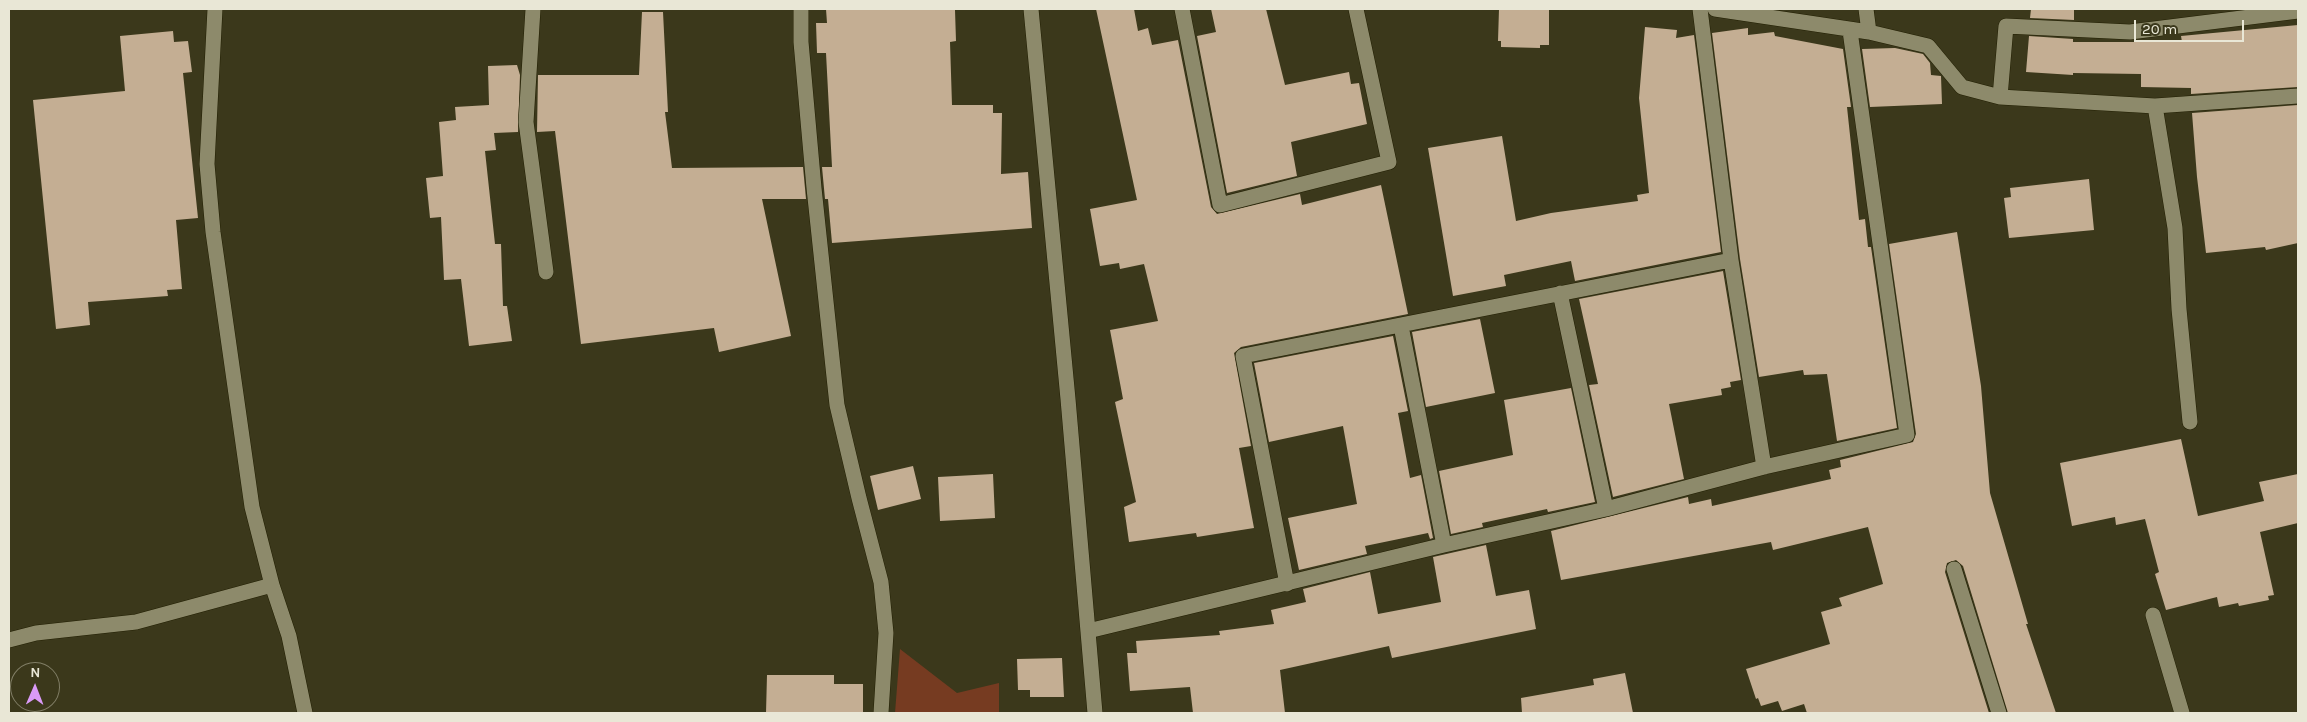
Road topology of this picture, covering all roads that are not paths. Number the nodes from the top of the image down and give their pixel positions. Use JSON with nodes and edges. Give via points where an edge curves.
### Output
{"nodes":[{"id":1,"x":215,"y":9,"type":"edge"},
{"id":2,"x":532,"y":9,"type":"edge"},
{"id":3,"x":801,"y":9,"type":"edge"},
{"id":4,"x":1031,"y":9,"type":"edge"},
{"id":5,"x":1182,"y":9,"type":"edge"},
{"id":6,"x":1356,"y":9,"type":"edge"},
{"id":7,"x":1700,"y":9,"type":"edge"},
{"id":8,"x":1715,"y":9,"type":"edge"},
{"id":9,"x":1866,"y":9,"type":"edge"},
{"id":10,"x":2298,"y":11,"type":"edge"},
{"id":11,"x":1850,"y":31,"type":"junction"},
{"id":12,"x":1869,"y":32,"type":"junction"},
{"id":13,"x":2298,"y":96,"type":"edge"},
{"id":14,"x":2000,"y":97,"type":"junction"},
{"id":15,"x":2156,"y":106,"type":"junction"},
{"id":16,"x":1731,"y":260,"type":"junction"},
{"id":17,"x":546,"y":272,"type":"dead end"},
{"id":18,"x":1560,"y":293,"type":"junction"},
{"id":19,"x":1401,"y":326,"type":"junction"},
{"id":20,"x":2190,"y":422,"type":"dead end"},
{"id":21,"x":1764,"y":467,"type":"junction"},
{"id":22,"x":1606,"y":509,"type":"junction"},
{"id":23,"x":1444,"y":545,"type":"junction"},
{"id":24,"x":1954,"y":569,"type":"dead end"},
{"id":25,"x":1287,"y":584,"type":"junction"},
{"id":26,"x":272,"y":585,"type":"junction"},
{"id":27,"x":2153,"y":615,"type":"dead end"},
{"id":28,"x":1088,"y":631,"type":"junction"},
{"id":29,"x":9,"y":640,"type":"edge"},
{"id":30,"x":305,"y":713,"type":"edge"},
{"id":31,"x":880,"y":713,"type":"edge"},
{"id":32,"x":1095,"y":713,"type":"edge"},
{"id":33,"x":1999,"y":713,"type":"edge"},
{"id":34,"x":2182,"y":713,"type":"edge"}],
"edges":[{"from":1,"to":26,"type":"street","via":[[206,164],[252,507]]},
{"from":2,"to":17,"type":"street","via":[[526,122]]},
{"from":3,"to":31,"type":"street","via":[[801,42],[837,405],[881,582],[886,633]]},
{"from":4,"to":28,"type":"street"},
{"from":5,"to":6,"type":"street","via":[[1220,205],[1389,162]]},
{"from":7,"to":16,"type":"street"},
{"from":8,"to":11,"type":"street"},
{"from":9,"to":12,"type":"street"},
{"from":10,"to":14,"type":"street","via":[[2130,32],[2006,26]]},
{"from":11,"to":12,"type":"street"},
{"from":11,"to":21,"type":"street","via":[[1907,435]]},
{"from":12,"to":14,"type":"street","via":[[1928,46],[1962,87]]},
{"from":13,"to":15,"type":"street"},
{"from":14,"to":15,"type":"street"},
{"from":15,"to":20,"type":"street","via":[[2175,228]]},
{"from":16,"to":18,"type":"street"},
{"from":16,"to":21,"type":"street"},
{"from":18,"to":19,"type":"street"},
{"from":18,"to":22,"type":"street"},
{"from":19,"to":23,"type":"street"},
{"from":19,"to":25,"type":"street","via":[[1242,356]]},
{"from":21,"to":22,"type":"street"},
{"from":22,"to":23,"type":"street"},
{"from":23,"to":25,"type":"street"},
{"from":24,"to":33,"type":"street"},
{"from":25,"to":28,"type":"street"},
{"from":26,"to":29,"type":"street","via":[[136,622],[36,632]]},
{"from":26,"to":30,"type":"street","via":[[289,636]]},
{"from":27,"to":34,"type":"street"},
{"from":28,"to":32,"type":"street"}]}
